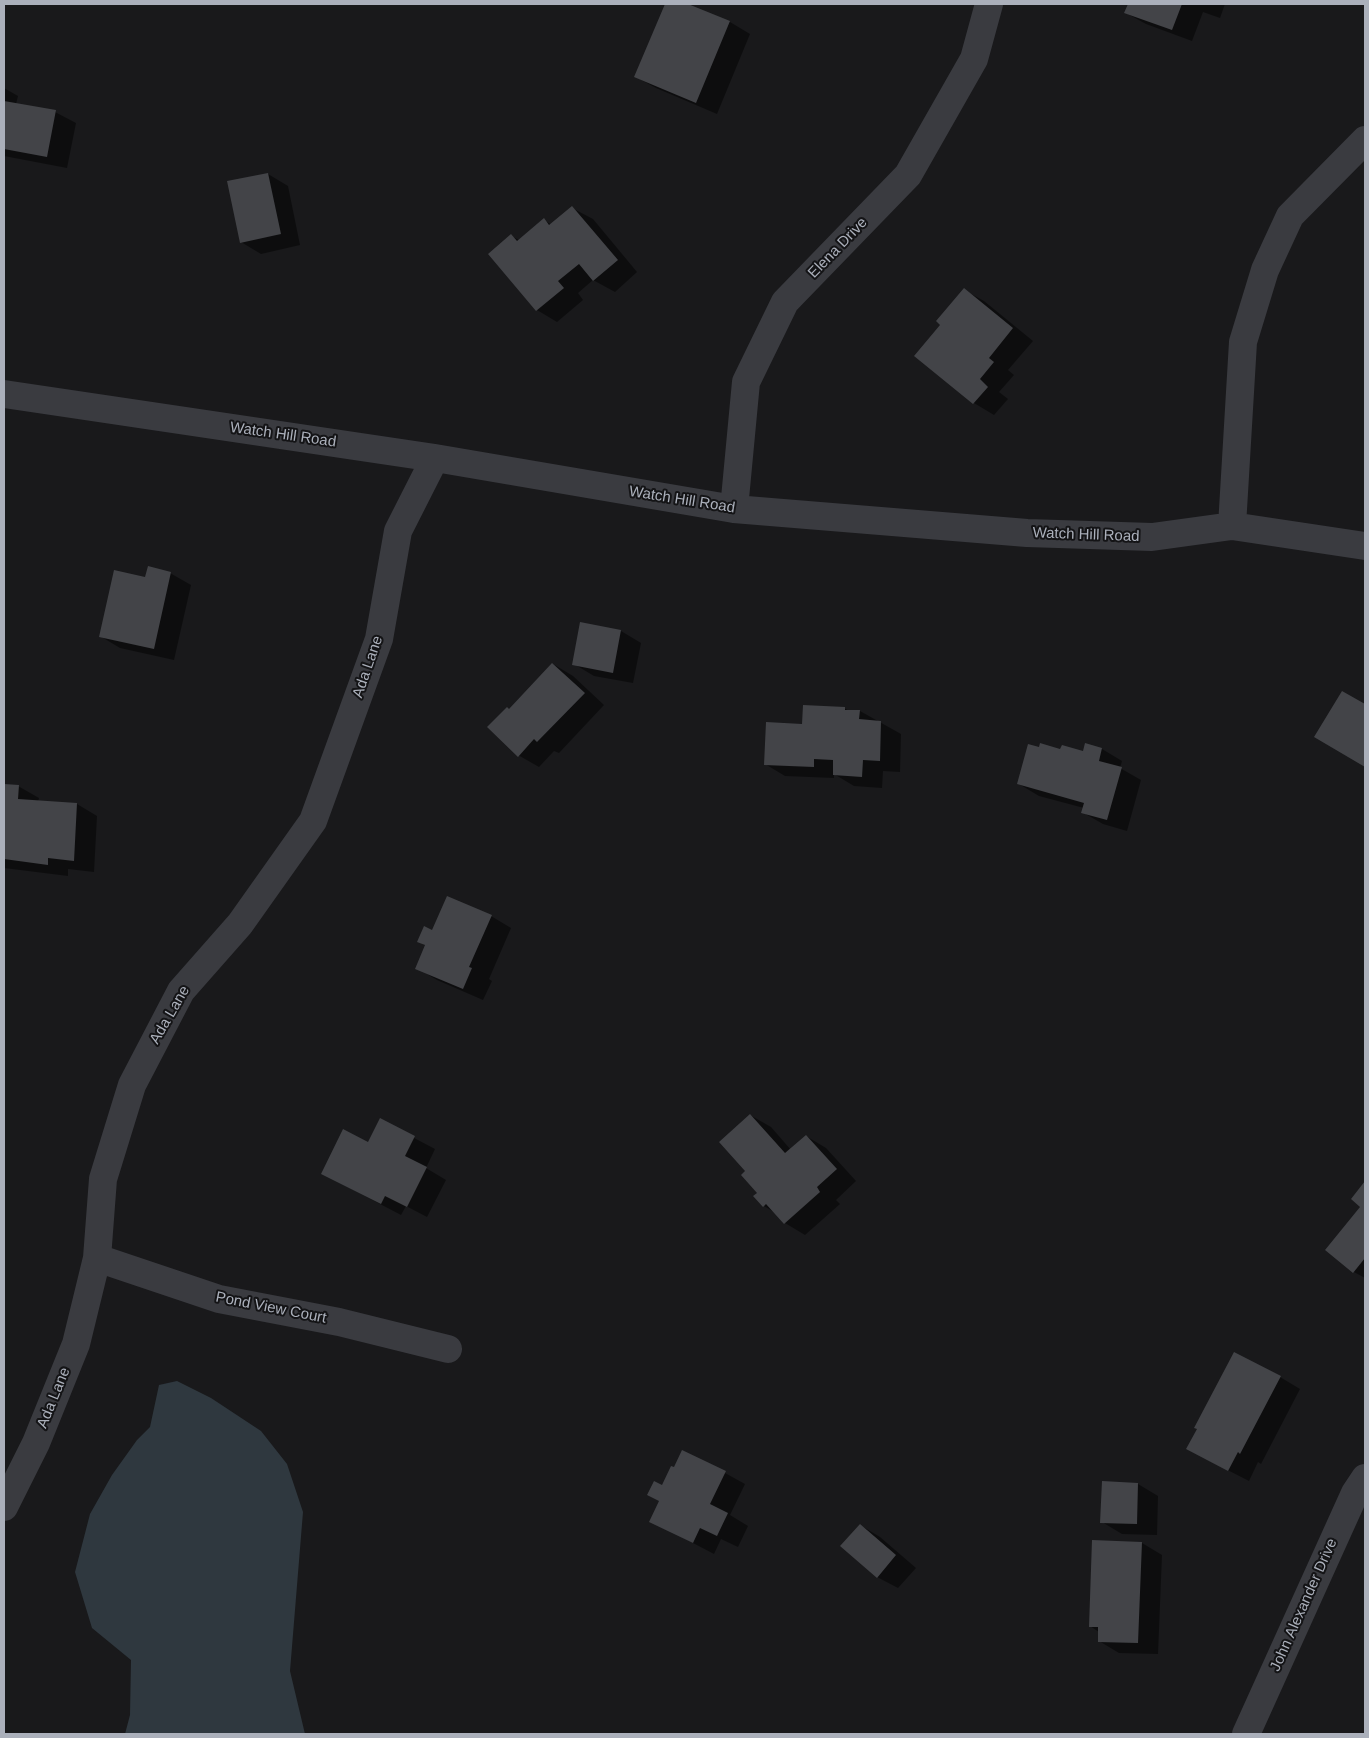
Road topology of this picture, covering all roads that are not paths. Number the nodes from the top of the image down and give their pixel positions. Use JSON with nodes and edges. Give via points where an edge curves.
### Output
{"nodes":[{"id":1,"x":989,"y":4,"type":"edge"},
{"id":2,"x":1365,"y":140,"type":"edge"},
{"id":3,"x":4,"y":394,"type":"edge"},
{"id":4,"x":435,"y":458,"type":"junction"},
{"id":5,"x":734,"y":509,"type":"junction"},
{"id":6,"x":1232,"y":526,"type":"junction"},
{"id":7,"x":1365,"y":546,"type":"edge"},
{"id":8,"x":97,"y":1258,"type":"junction"},
{"id":9,"x":448,"y":1349,"type":"dead end"},
{"id":10,"x":1365,"y":1478,"type":"edge"},
{"id":11,"x":4,"y":1507,"type":"edge"},
{"id":12,"x":1246,"y":1734,"type":"edge"}],
"edges":[{"from":1,"to":5,"type":"street","name":"Elena Drive","via":[[974,59],[908,175],[785,302],[746,382]]},
{"from":2,"to":6,"type":"street","via":[[1290,216],[1265,270],[1242,342]]},
{"from":3,"to":4,"type":"street","name":"Watch Hill Road"},
{"from":4,"to":5,"type":"street","name":"Watch Hill Road"},
{"from":4,"to":8,"type":"street","name":"Ada Lane","via":[[398,531],[379,639],[313,821],[240,924],[181,991],[132,1085],[103,1178]]},
{"from":5,"to":6,"type":"street","name":"Watch Hill Road","via":[[1026,533],[1152,536]]},
{"from":6,"to":7,"type":"street","name":"Watch Hill Road"},
{"from":8,"to":9,"type":"street","name":"Pond View Court","via":[[219,1299],[339,1322]]},
{"from":8,"to":11,"type":"street","name":"Ada Lane","via":[[76,1344],[36,1443]]},
{"from":10,"to":12,"type":"street","name":"John Alexander Drive","via":[[1355,1493]]}]}
